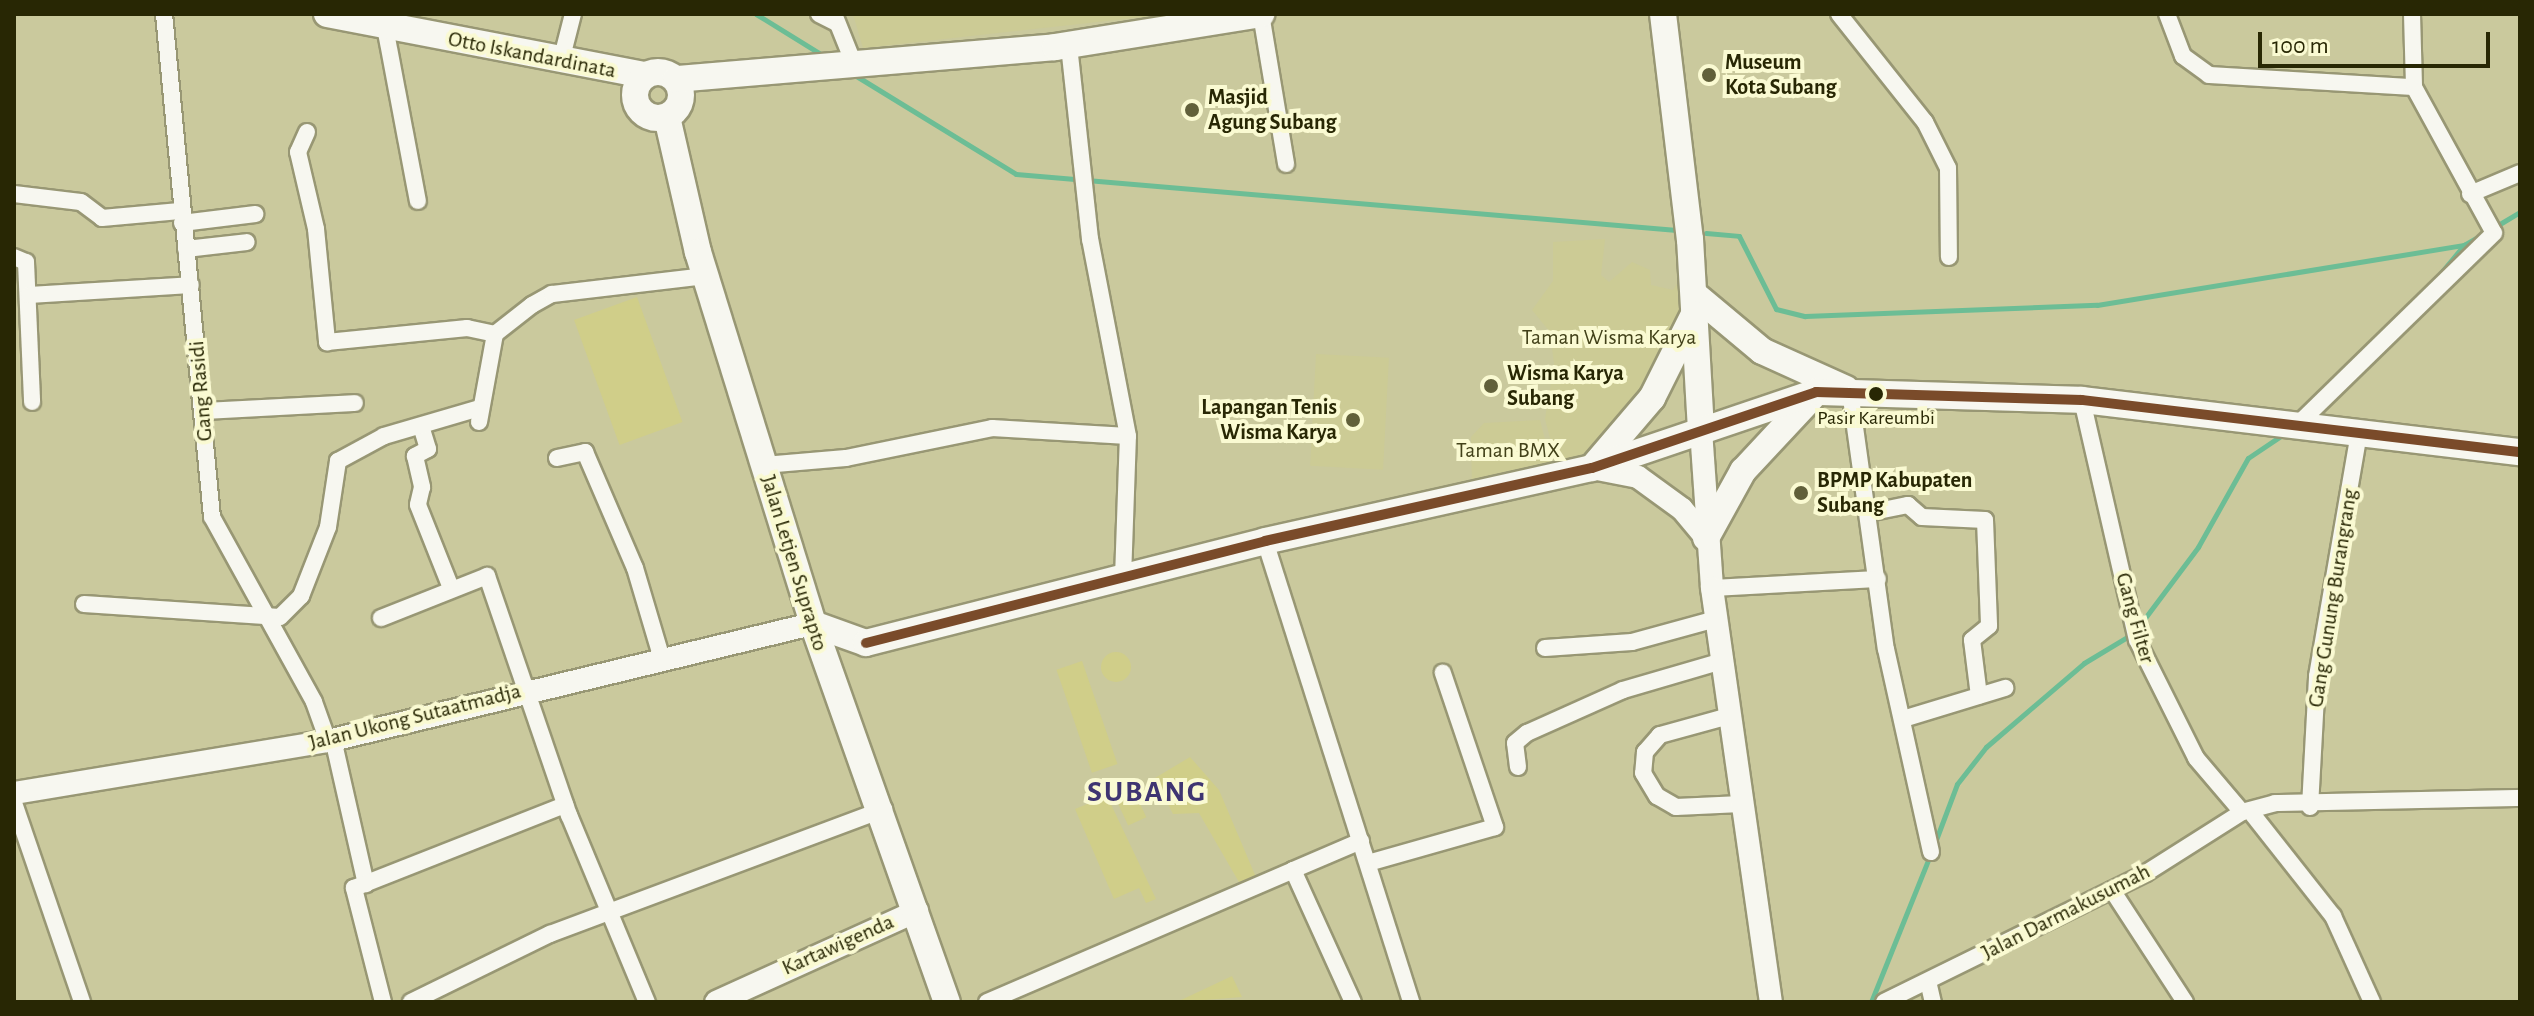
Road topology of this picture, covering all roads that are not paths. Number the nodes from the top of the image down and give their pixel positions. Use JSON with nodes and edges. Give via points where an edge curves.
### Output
{"nodes":[{"id":1,"x":164,"y":14,"type":"edge"},
{"id":2,"x":327,"y":14,"type":"edge"},
{"id":3,"x":573,"y":14,"type":"edge"},
{"id":4,"x":819,"y":14,"type":"edge"},
{"id":5,"x":1261,"y":14,"type":"edge"},
{"id":6,"x":1663,"y":14,"type":"edge"},
{"id":7,"x":1839,"y":14,"type":"edge"},
{"id":8,"x":2167,"y":14,"type":"edge"},
{"id":9,"x":2412,"y":14,"type":"edge"},
{"id":10,"x":836,"y":18,"type":"edge"},
{"id":11,"x":414,"y":23,"type":"edge"},
{"id":12,"x":385,"y":27,"type":"junction"},
{"id":13,"x":1069,"y":45,"type":"junction"},
{"id":14,"x":561,"y":61,"type":"junction"},
{"id":15,"x":854,"y":64,"type":"junction"},
{"id":16,"x":644,"y":75,"type":"junction"},
{"id":17,"x":676,"y":79,"type":"junction"},
{"id":18,"x":2414,"y":87,"type":"junction"},
{"id":19,"x":667,"y":117,"type":"junction"},
{"id":20,"x":307,"y":132,"type":"dead end"},
{"id":21,"x":1286,"y":164,"type":"dead end"},
{"id":22,"x":2520,"y":173,"type":"edge"},
{"id":23,"x":14,"y":194,"type":"edge"},
{"id":24,"x":2472,"y":198,"type":"junction"},
{"id":25,"x":418,"y":201,"type":"dead end"},
{"id":26,"x":255,"y":214,"type":"dead end"},
{"id":27,"x":181,"y":217,"type":"junction"},
{"id":28,"x":247,"y":242,"type":"dead end"},
{"id":29,"x":186,"y":249,"type":"junction"},
{"id":30,"x":14,"y":257,"type":"edge"},
{"id":31,"x":1949,"y":257,"type":"dead end"},
{"id":32,"x":706,"y":276,"type":"junction"},
{"id":33,"x":191,"y":285,"type":"junction"},
{"id":34,"x":29,"y":295,"type":"junction"},
{"id":35,"x":1695,"y":303,"type":"junction"},
{"id":36,"x":495,"y":334,"type":"junction"},
{"id":37,"x":1850,"y":391,"type":"junction"},
{"id":38,"x":1816,"y":392,"type":"junction"},
{"id":39,"x":2082,"y":400,"type":"junction"},
{"id":40,"x":32,"y":402,"type":"dead end"},
{"id":41,"x":355,"y":403,"type":"dead end"},
{"id":42,"x":203,"y":411,"type":"junction"},
{"id":43,"x":421,"y":426,"type":"junction"},
{"id":44,"x":2296,"y":426,"type":"junction"},
{"id":45,"x":1701,"y":430,"type":"junction"},
{"id":46,"x":1128,"y":436,"type":"junction"},
{"id":47,"x":2358,"y":438,"type":"junction"},
{"id":48,"x":2520,"y":452,"type":"edge"},
{"id":49,"x":557,"y":458,"type":"dead end"},
{"id":50,"x":764,"y":465,"type":"junction"},
{"id":51,"x":1592,"y":468,"type":"junction"},
{"id":52,"x":1868,"y":513,"type":"junction"},
{"id":53,"x":1706,"y":538,"type":"junction"},
{"id":54,"x":1265,"y":541,"type":"junction"},
{"id":55,"x":1123,"y":578,"type":"junction"},
{"id":56,"x":1878,"y":579,"type":"junction"},
{"id":57,"x":451,"y":588,"type":"junction"},
{"id":58,"x":1712,"y":588,"type":"junction"},
{"id":59,"x":84,"y":604,"type":"dead end"},
{"id":60,"x":381,"y":618,"type":"dead end"},
{"id":61,"x":1716,"y":619,"type":"junction"},
{"id":62,"x":270,"y":621,"type":"junction"},
{"id":63,"x":813,"y":624,"type":"junction"},
{"id":64,"x":866,"y":643,"type":"junction"},
{"id":65,"x":1545,"y":648,"type":"dead end"},
{"id":66,"x":662,"y":659,"type":"junction"},
{"id":67,"x":1722,"y":661,"type":"junction"},
{"id":68,"x":1443,"y":673,"type":"dead end"},
{"id":69,"x":833,"y":683,"type":"junction"},
{"id":70,"x":2005,"y":688,"type":"dead end"},
{"id":71,"x":526,"y":690,"type":"junction"},
{"id":72,"x":1979,"y":696,"type":"junction"},
{"id":73,"x":1729,"y":716,"type":"junction"},
{"id":74,"x":1903,"y":719,"type":"junction"},
{"id":75,"x":330,"y":740,"type":"junction"},
{"id":76,"x":1518,"y":767,"type":"dead end"},
{"id":77,"x":14,"y":793,"type":"edge"},
{"id":78,"x":2520,"y":798,"type":"edge"},
{"id":79,"x":14,"y":803,"type":"edge"},
{"id":80,"x":1741,"y":804,"type":"junction"},
{"id":81,"x":565,"y":805,"type":"junction"},
{"id":82,"x":2310,"y":807,"type":"junction"},
{"id":83,"x":884,"y":809,"type":"junction"},
{"id":84,"x":2246,"y":811,"type":"junction"},
{"id":85,"x":1361,"y":841,"type":"junction"},
{"id":86,"x":1931,"y":852,"type":"dead end"},
{"id":87,"x":1368,"y":863,"type":"junction"},
{"id":88,"x":1293,"y":870,"type":"junction"},
{"id":89,"x":366,"y":884,"type":"junction"},
{"id":90,"x":2112,"y":890,"type":"junction"},
{"id":91,"x":917,"y":911,"type":"junction"},
{"id":92,"x":609,"y":912,"type":"junction"},
{"id":93,"x":1928,"y":981,"type":"junction"},
{"id":94,"x":82,"y":1002,"type":"edge"},
{"id":95,"x":383,"y":1002,"type":"edge"},
{"id":96,"x":411,"y":1002,"type":"edge"},
{"id":97,"x":647,"y":1002,"type":"edge"},
{"id":98,"x":716,"y":1002,"type":"edge"},
{"id":99,"x":947,"y":1002,"type":"edge"},
{"id":100,"x":987,"y":1002,"type":"edge"},
{"id":101,"x":1353,"y":1002,"type":"edge"},
{"id":102,"x":1411,"y":1002,"type":"edge"},
{"id":103,"x":1771,"y":1002,"type":"edge"},
{"id":104,"x":1884,"y":1002,"type":"edge"},
{"id":105,"x":1933,"y":1002,"type":"edge"},
{"id":106,"x":2184,"y":1002,"type":"edge"},
{"id":107,"x":2372,"y":1002,"type":"edge"}],
"edges":[{"from":1,"to":27,"type":"street","name":"Gang Rasidi"},
{"from":2,"to":12,"type":"main road","name":"Otto Iskandardinata"},
{"from":3,"to":14,"type":"street"},
{"from":4,"to":10,"type":"street"},
{"from":5,"to":13,"type":"main road"},
{"from":5,"to":21,"type":"street"},
{"from":6,"to":35,"type":"main road"},
{"from":7,"to":31,"type":"street","via":[[1925,122],[1948,168]]},
{"from":8,"to":18,"type":"street","via":[[2183,56],[2209,75]]},
{"from":9,"to":18,"type":"street"},
{"from":10,"to":15,"type":"street"},
{"from":11,"to":12,"type":"main road","name":"Otto Iskandardinata"},
{"from":11,"to":14,"type":"main road","name":"Otto Iskandardinata"},
{"from":12,"to":25,"type":"street"},
{"from":13,"to":15,"type":"main road"},
{"from":13,"to":46,"type":"street"},
{"from":14,"to":16,"type":"main road","name":"Otto Iskandardinata"},
{"from":15,"to":17,"type":"main road"},
{"from":16,"to":17,"type":"main road","via":[[664,72]]},
{"from":16,"to":19,"type":"main road","via":[[636,102],[645,114]]},
{"from":17,"to":19,"type":"main road","via":[[681,101]]},
{"from":18,"to":24,"type":"street"},
{"from":19,"to":32,"type":"main road","name":"Jalan Letjen Suprapto"},
{"from":20,"to":36,"type":"street","via":[[298,152],[316,229],[327,342],[467,328]]},
{"from":22,"to":24,"type":"street"},
{"from":23,"to":27,"type":"street","via":[[81,202],[102,218]]},
{"from":24,"to":44,"type":"street","via":[[2494,233]]},
{"from":26,"to":27,"type":"street"},
{"from":27,"to":29,"type":"street","name":"Gang Rasidi"},
{"from":28,"to":29,"type":"street"},
{"from":29,"to":33,"type":"street","name":"Gang Rasidi"},
{"from":30,"to":34,"type":"street","via":[[26,262]]},
{"from":32,"to":36,"type":"street","via":[[552,294]]},
{"from":32,"to":50,"type":"main road","name":"Jalan Letjen Suprapto"},
{"from":33,"to":34,"type":"street"},
{"from":33,"to":42,"type":"street","name":"Gang Rasidi"},
{"from":34,"to":40,"type":"street"},
{"from":35,"to":37,"type":"main road","via":[[1762,351]]},
{"from":35,"to":45,"type":"main road"},
{"from":35,"to":51,"type":"main road","via":[[1652,398]]},
{"from":36,"to":43,"type":"street","via":[[480,415]]},
{"from":37,"to":38,"type":"main road"},
{"from":37,"to":39,"type":"main road"},
{"from":37,"to":52,"type":"street"},
{"from":38,"to":45,"type":"main road"},
{"from":38,"to":53,"type":"main road","via":[[1743,471]]},
{"from":39,"to":44,"type":"main road"},
{"from":39,"to":84,"type":"street","name":"Gang Filter","via":[[2137,640],[2196,758]]},
{"from":41,"to":42,"type":"street"},
{"from":42,"to":62,"type":"street","name":"Gang Rasidi","via":[[212,517]]},
{"from":43,"to":57,"type":"street","via":[[428,449],[415,456],[422,487],[418,505]]},
{"from":43,"to":62,"type":"street","via":[[335,465],[328,527],[301,596]]},
{"from":44,"to":47,"type":"main road"},
{"from":45,"to":51,"type":"main road"},
{"from":45,"to":53,"type":"main road"},
{"from":46,"to":50,"type":"street","via":[[992,428],[846,458]]},
{"from":46,"to":55,"type":"street"},
{"from":47,"to":48,"type":"main road"},
{"from":47,"to":82,"type":"street","name":"Gang Gunung Burangrang","via":[[2317,676]]},
{"from":49,"to":66,"type":"street","via":[[585,452],[635,568]]},
{"from":50,"to":63,"type":"main road","name":"Jalan Letjen Suprapto"},
{"from":51,"to":53,"type":"main road","via":[[1638,477],[1682,509]]},
{"from":51,"to":54,"type":"main road"},
{"from":52,"to":56,"type":"street"},
{"from":52,"to":72,"type":"street","via":[[1908,505],[1922,517],[1985,520],[1989,626],[1972,640]]},
{"from":53,"to":58,"type":"main road"},
{"from":54,"to":55,"type":"main road"},
{"from":54,"to":85,"type":"street"},
{"from":55,"to":64,"type":"main road"},
{"from":56,"to":58,"type":"street"},
{"from":56,"to":74,"type":"street"},
{"from":57,"to":60,"type":"street"},
{"from":57,"to":71,"type":"street","via":[[487,576]]},
{"from":58,"to":61,"type":"main road"},
{"from":59,"to":62,"type":"street"},
{"from":61,"to":65,"type":"street","via":[[1632,642]]},
{"from":61,"to":67,"type":"main road"},
{"from":62,"to":75,"type":"street","name":"Gang Rasidi"},
{"from":63,"to":64,"type":"main road"},
{"from":63,"to":66,"type":"main road","name":"Jalan Ukong Sutaatmadja"},
{"from":63,"to":69,"type":"main road","name":"Jalan Letjen Suprapto"},
{"from":64,"to":69,"type":"main road"},
{"from":66,"to":71,"type":"main road","name":"Jalan Ukong Sutaatmadja"},
{"from":67,"to":73,"type":"main road"},
{"from":67,"to":76,"type":"street","via":[[1623,690],[1539,727],[1515,741]]},
{"from":68,"to":87,"type":"street","via":[[1495,827]]},
{"from":69,"to":83,"type":"main road","name":"Jalan Letjen Suprapto"},
{"from":70,"to":72,"type":"street"},
{"from":71,"to":75,"type":"main road","name":"Jalan Ukong Sutaatmadja"},
{"from":71,"to":81,"type":"street"},
{"from":72,"to":74,"type":"street"},
{"from":73,"to":80,"type":"main road"},
{"from":73,"to":80,"type":"street","via":[[1660,735],[1645,752],[1643,773],[1657,796],[1676,807]]},
{"from":74,"to":86,"type":"street"},
{"from":75,"to":77,"type":"main road","name":"Jalan Ukong Sutaatmadja"},
{"from":75,"to":89,"type":"street","name":"Gang Rasidi"},
{"from":78,"to":82,"type":"street"},
{"from":79,"to":94,"type":"street"},
{"from":80,"to":103,"type":"main road"},
{"from":81,"to":89,"type":"street"},
{"from":81,"to":92,"type":"street"},
{"from":82,"to":84,"type":"street","via":[[2275,803]]},
{"from":83,"to":91,"type":"main road","name":"Jalan Letjen Suprapto"},
{"from":83,"to":92,"type":"street"},
{"from":84,"to":90,"type":"street","name":"Jalan Darmakusumah"},
{"from":84,"to":107,"type":"street","name":"Gang Filter","via":[[2333,916]]},
{"from":85,"to":87,"type":"street"},
{"from":85,"to":88,"type":"street"},
{"from":87,"to":102,"type":"street"},
{"from":88,"to":100,"type":"street"},
{"from":88,"to":101,"type":"street"},
{"from":89,"to":95,"type":"street","via":[[354,888]]},
{"from":90,"to":93,"type":"street","name":"Jalan Darmakusumah"},
{"from":90,"to":106,"type":"street"},
{"from":91,"to":98,"type":"main road","name":"Kartawigenda"},
{"from":91,"to":99,"type":"main road","name":"Jalan Letjen Suprapto"},
{"from":92,"to":96,"type":"street"},
{"from":92,"to":97,"type":"street"},
{"from":93,"to":104,"type":"street","name":"Jalan Darmakusumah"},
{"from":93,"to":105,"type":"street"}]}
